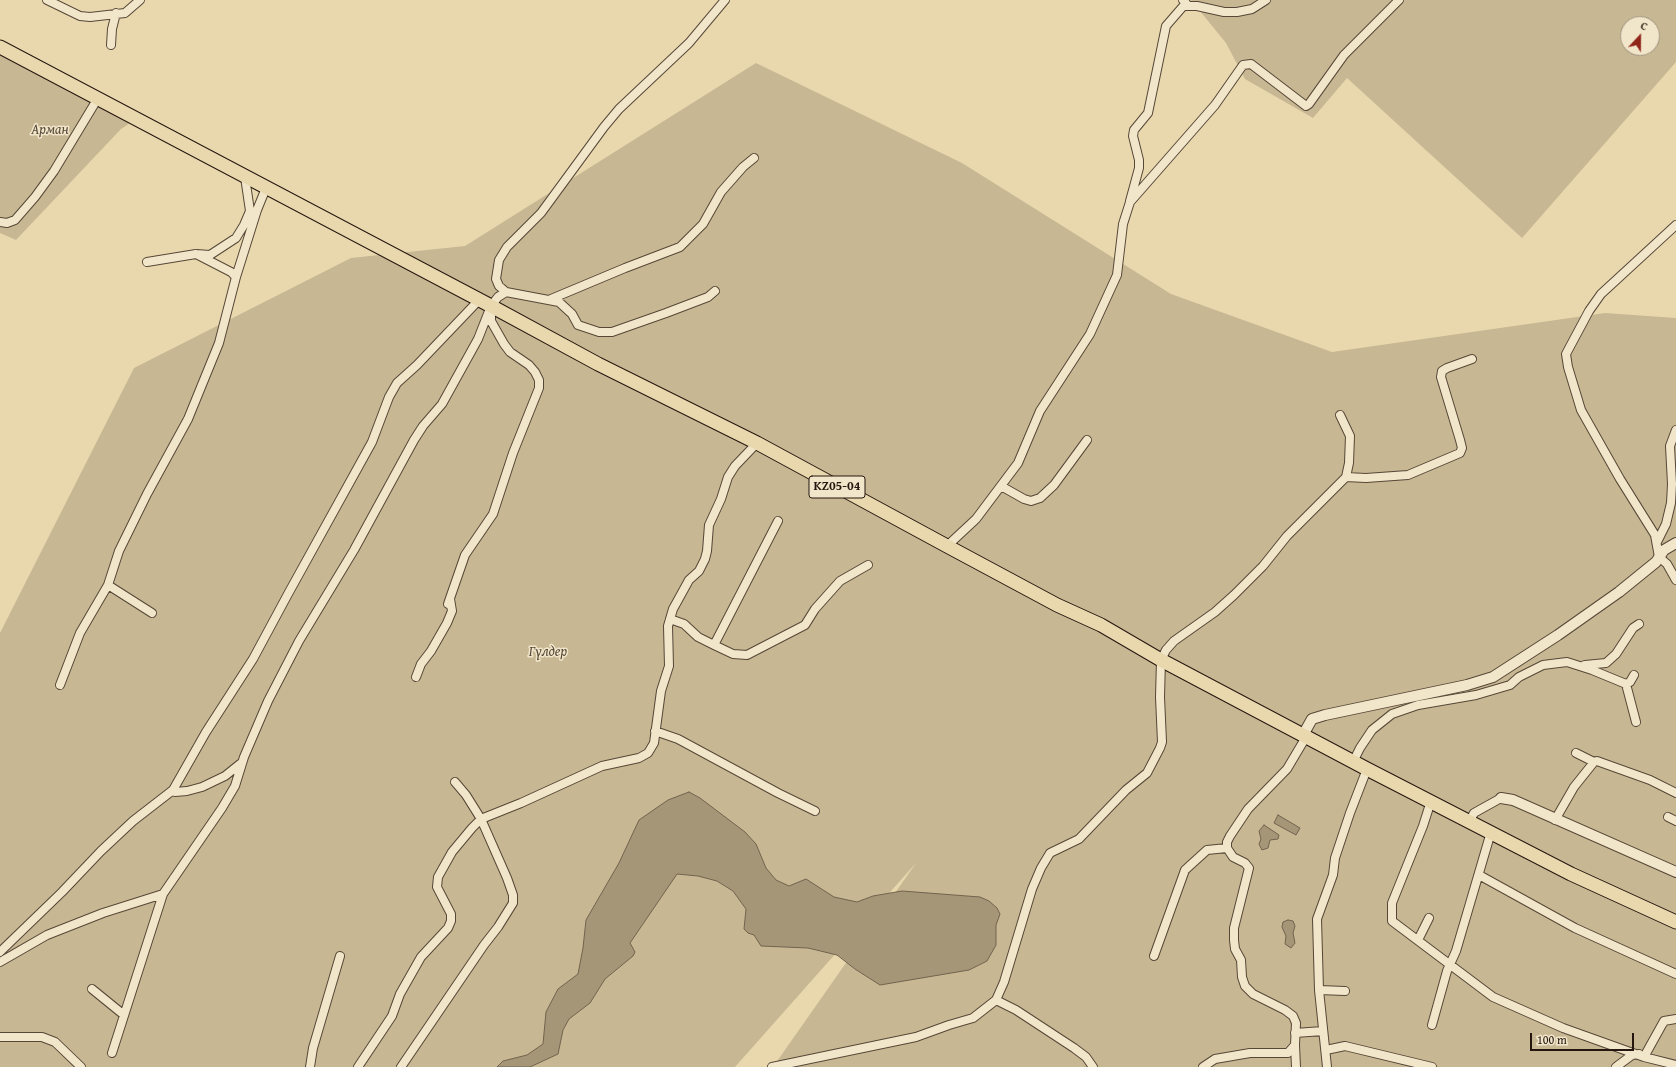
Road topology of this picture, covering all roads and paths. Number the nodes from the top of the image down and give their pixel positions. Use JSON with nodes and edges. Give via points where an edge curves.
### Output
{"nodes":[{"id":1,"x":47,"y":0,"type":"edge"},
{"id":2,"x":140,"y":0,"type":"edge"},
{"id":3,"x":725,"y":0,"type":"edge"},
{"id":4,"x":1266,"y":0,"type":"edge"},
{"id":5,"x":1399,"y":0,"type":"edge"},
{"id":6,"x":1183,"y":3,"type":"edge"},
{"id":7,"x":116,"y":13,"type":"junction"},
{"id":8,"x":111,"y":45,"type":"dead end"},
{"id":9,"x":0,"y":47,"type":"edge"},
{"id":10,"x":98,"y":98,"type":"junction"},
{"id":11,"x":754,"y":158,"type":"dead end"},
{"id":12,"x":245,"y":177,"type":"junction"},
{"id":13,"x":266,"y":188,"type":"junction"},
{"id":14,"x":1130,"y":202,"type":"junction"},
{"id":15,"x":0,"y":222,"type":"edge"},
{"id":16,"x":1676,"y":225,"type":"edge"},
{"id":17,"x":196,"y":254,"type":"junction"},
{"id":18,"x":147,"y":262,"type":"dead end"},
{"id":19,"x":236,"y":277,"type":"junction"},
{"id":20,"x":714,"y":291,"type":"dead end"},
{"id":21,"x":506,"y":292,"type":"junction"},
{"id":22,"x":479,"y":300,"type":"junction"},
{"id":23,"x":551,"y":300,"type":"junction"},
{"id":24,"x":492,"y":306,"type":"junction"},
{"id":25,"x":1472,"y":359,"type":"dead end"},
{"id":26,"x":1340,"y":415,"type":"dead end"},
{"id":27,"x":1676,"y":430,"type":"edge"},
{"id":28,"x":1086,"y":440,"type":"dead end"},
{"id":29,"x":757,"y":443,"type":"junction"},
{"id":30,"x":1346,"y":477,"type":"junction"},
{"id":31,"x":1001,"y":486,"type":"junction"},
{"id":32,"x":778,"y":521,"type":"dead end"},
{"id":33,"x":1657,"y":542,"type":"junction"},
{"id":34,"x":1676,"y":542,"type":"edge"},
{"id":35,"x":947,"y":546,"type":"junction"},
{"id":36,"x":1659,"y":557,"type":"junction"},
{"id":37,"x":868,"y":565,"type":"dead end"},
{"id":38,"x":1676,"y":580,"type":"edge"},
{"id":39,"x":108,"y":585,"type":"junction"},
{"id":40,"x":152,"y":613,"type":"dead end"},
{"id":41,"x":670,"y":619,"type":"junction"},
{"id":42,"x":1639,"y":624,"type":"dead end"},
{"id":43,"x":714,"y":645,"type":"junction"},
{"id":44,"x":1161,"y":660,"type":"junction"},
{"id":45,"x":1581,"y":666,"type":"junction"},
{"id":46,"x":1634,"y":675,"type":"dead end"},
{"id":47,"x":416,"y":677,"type":"dead end"},
{"id":48,"x":1626,"y":684,"type":"junction"},
{"id":49,"x":60,"y":685,"type":"dead end"},
{"id":50,"x":1636,"y":722,"type":"dead end"},
{"id":51,"x":655,"y":731,"type":"junction"},
{"id":52,"x":1304,"y":736,"type":"junction"},
{"id":53,"x":1576,"y":753,"type":"dead end"},
{"id":54,"x":242,"y":762,"type":"junction"},
{"id":55,"x":1353,"y":762,"type":"junction"},
{"id":56,"x":1594,"y":762,"type":"junction"},
{"id":57,"x":1367,"y":769,"type":"junction"},
{"id":58,"x":455,"y":782,"type":"dead end"},
{"id":59,"x":172,"y":790,"type":"junction"},
{"id":60,"x":1676,"y":793,"type":"edge"},
{"id":61,"x":1501,"y":798,"type":"joint"},
{"id":62,"x":1431,"y":801,"type":"junction"},
{"id":63,"x":815,"y":811,"type":"dead end"},
{"id":64,"x":481,"y":819,"type":"junction"},
{"id":65,"x":1555,"y":820,"type":"junction"},
{"id":66,"x":1469,"y":822,"type":"junction"},
{"id":67,"x":1491,"y":832,"type":"junction"},
{"id":68,"x":1227,"y":848,"type":"junction"},
{"id":69,"x":1676,"y":872,"type":"edge"},
{"id":70,"x":1479,"y":875,"type":"junction"},
{"id":71,"x":163,"y":894,"type":"junction"},
{"id":72,"x":1429,"y":918,"type":"dead end"},
{"id":73,"x":1676,"y":922,"type":"edge"},
{"id":74,"x":1418,"y":940,"type":"junction"},
{"id":75,"x":0,"y":952,"type":"edge"},
{"id":76,"x":340,"y":956,"type":"dead end"},
{"id":77,"x":1154,"y":956,"type":"dead end"},
{"id":78,"x":0,"y":962,"type":"edge"},
{"id":79,"x":1450,"y":964,"type":"junction"},
{"id":80,"x":1676,"y":974,"type":"edge"},
{"id":81,"x":92,"y":990,"type":"dead end"},
{"id":82,"x":1319,"y":990,"type":"junction"},
{"id":83,"x":1345,"y":991,"type":"dead end"},
{"id":84,"x":996,"y":1000,"type":"junction"},
{"id":85,"x":124,"y":1015,"type":"junction"},
{"id":86,"x":1676,"y":1019,"type":"edge"},
{"id":87,"x":1432,"y":1025,"type":"dead end"},
{"id":88,"x":1323,"y":1031,"type":"junction"},
{"id":89,"x":1296,"y":1033,"type":"junction"},
{"id":90,"x":0,"y":1037,"type":"edge"},
{"id":91,"x":1295,"y":1045,"type":"junction"},
{"id":92,"x":1326,"y":1050,"type":"junction"},
{"id":93,"x":112,"y":1053,"type":"dead end"},
{"id":94,"x":1642,"y":1056,"type":"junction"},
{"id":95,"x":1676,"y":1065,"type":"edge"},
{"id":96,"x":79,"y":1066,"type":"edge"},
{"id":97,"x":310,"y":1067,"type":"edge"},
{"id":98,"x":358,"y":1067,"type":"edge"},
{"id":99,"x":401,"y":1067,"type":"edge"},
{"id":100,"x":772,"y":1067,"type":"edge"},
{"id":101,"x":1093,"y":1067,"type":"edge"},
{"id":102,"x":1203,"y":1067,"type":"edge"},
{"id":103,"x":1296,"y":1067,"type":"edge"},
{"id":104,"x":1328,"y":1067,"type":"edge"},
{"id":105,"x":1432,"y":1067,"type":"edge"},
{"id":106,"x":1616,"y":1067,"type":"edge"}],
"edges":[{"from":1,"to":7,"type":"street","via":[[80,16]]},
{"from":2,"to":7,"type":"street","via":[[125,13]]},
{"from":3,"to":21,"type":"street","via":[[689,43],[619,109],[542,213],[507,247],[499,260],[496,279]]},
{"from":4,"to":6,"type":"street","via":[[1252,9],[1237,12],[1224,12]]},
{"from":5,"to":14,"type":"street","via":[[1344,55],[1306,106],[1251,64],[1242,65],[1215,105]]},
{"from":6,"to":14,"type":"street","via":[[1166,26],[1148,113],[1134,130],[1139,168]]},
{"from":7,"to":8,"type":"street"},
{"from":9,"to":10,"type":"main road","number":"KZ05-04"},
{"from":10,"to":12,"type":"main road","number":"KZ05-04"},
{"from":10,"to":15,"type":"street","via":[[54,172],[35,197],[15,220]]},
{"from":11,"to":23,"type":"street","via":[[721,192],[703,224],[680,247]]},
{"from":12,"to":13,"type":"main road","number":"KZ05-04"},
{"from":12,"to":17,"type":"street","via":[[250,212],[236,238],[210,256]]},
{"from":13,"to":19,"type":"street"},
{"from":13,"to":22,"type":"main road","number":"KZ05-04"},
{"from":14,"to":31,"type":"street","via":[[1123,224],[1117,275],[1090,334],[1040,411],[1018,463]]},
{"from":16,"to":33,"type":"street","via":[[1601,294],[1566,354],[1581,410]]},
{"from":17,"to":18,"type":"street"},
{"from":17,"to":19,"type":"street"},
{"from":19,"to":39,"type":"street","via":[[219,343],[188,419],[143,501],[119,551]]},
{"from":20,"to":23,"type":"street","via":[[708,297],[612,332],[599,332],[578,325],[564,306]]},
{"from":21,"to":23,"type":"street"},
{"from":21,"to":24,"type":"street","via":[[498,297]]},
{"from":22,"to":24,"type":"main road","number":"KZ05-04"},
{"from":22,"to":59,"type":"street","via":[[397,383],[372,442],[253,659]]},
{"from":24,"to":29,"type":"main road","number":"KZ05-04","via":[[598,364]]},
{"from":24,"to":47,"type":"street","via":[[491,320],[504,344],[535,372],[539,388],[512,453],[493,514],[465,555],[449,601],[452,611],[447,623],[421,664]]},
{"from":24,"to":54,"type":"street","via":[[478,339],[442,404],[414,440],[354,550],[299,641],[268,701]]},
{"from":25,"to":30,"type":"street","via":[[1446,368],[1442,371],[1441,377],[1462,448],[1460,453],[1408,474]]},
{"from":26,"to":30,"type":"street","via":[[1350,436]]},
{"from":27,"to":33,"type":"street","via":[[1670,446],[1671,503],[1666,524]]},
{"from":28,"to":31,"type":"street","via":[[1054,485],[1040,498],[1024,499]]},
{"from":29,"to":35,"type":"main road","number":"KZ05-04"},
{"from":29,"to":41,"type":"street","via":[[728,476],[709,525],[705,560],[681,593]]},
{"from":30,"to":44,"type":"street","via":[[1287,536],[1263,566],[1234,595],[1170,645]]},
{"from":31,"to":35,"type":"street","via":[[976,519]]},
{"from":32,"to":43,"type":"street"},
{"from":33,"to":36,"type":"street"},
{"from":34,"to":36,"type":"street"},
{"from":35,"to":44,"type":"main road","number":"KZ05-04","via":[[1057,605],[1101,625]]},
{"from":36,"to":38,"type":"street","via":[[1667,564]]},
{"from":36,"to":52,"type":"street","via":[[1619,592],[1493,677],[1467,685],[1325,715],[1312,720]]},
{"from":37,"to":43,"type":"street","via":[[840,581],[815,609],[805,625],[786,636],[747,655],[733,654]]},
{"from":39,"to":40,"type":"street"},
{"from":39,"to":49,"type":"street","via":[[80,633]]},
{"from":41,"to":43,"type":"street","via":[[684,624]]},
{"from":41,"to":51,"type":"street","via":[[669,666],[661,691]]},
{"from":42,"to":45,"type":"street","via":[[1606,663]]},
{"from":44,"to":52,"type":"main road","number":"KZ05-04"},
{"from":44,"to":84,"type":"street","via":[[1160,748],[1147,773],[1126,790],[1079,839],[1050,853],[1032,889],[1004,982]]},
{"from":45,"to":48,"type":"street"},
{"from":45,"to":55,"type":"street","via":[[1567,662],[1543,665],[1519,677],[1510,685],[1476,695],[1418,705],[1392,714],[1372,730]]},
{"from":46,"to":48,"type":"street"},
{"from":48,"to":50,"type":"street"},
{"from":51,"to":63,"type":"street","via":[[678,739]]},
{"from":51,"to":64,"type":"street","via":[[654,743],[648,753],[639,758],[602,766],[522,804]]},
{"from":52,"to":55,"type":"main road","number":"KZ05-04"},
{"from":52,"to":68,"type":"street","via":[[1287,769],[1248,809],[1226,842]]},
{"from":53,"to":56,"type":"street"},
{"from":54,"to":59,"type":"street","via":[[237,768],[202,787],[187,791]]},
{"from":54,"to":71,"type":"street","via":[[235,786],[214,823]]},
{"from":55,"to":57,"type":"main road","number":"KZ05-04"},
{"from":56,"to":60,"type":"street","via":[[1650,780]]},
{"from":56,"to":65,"type":"street","via":[[1574,787]]},
{"from":57,"to":62,"type":"main road","number":"KZ05-04"},
{"from":57,"to":82,"type":"street","via":[[1350,813],[1335,858],[1333,875],[1317,919]]},
{"from":58,"to":64,"type":"street"},
{"from":59,"to":75,"type":"street","via":[[133,821]]},
{"from":61,"to":65,"type":"street","via":[[1513,800]]},
{"from":61,"to":66,"type":"street","via":[[1474,813]]},
{"from":62,"to":66,"type":"main road","number":"KZ05-04"},
{"from":62,"to":74,"type":"street","via":[[1392,903],[1392,922]]},
{"from":64,"to":98,"type":"street","via":[[452,852],[438,877],[437,887],[451,914],[448,928],[421,957],[400,994],[392,1016]]},
{"from":64,"to":99,"type":"street","via":[[507,878],[513,903]]},
{"from":65,"to":69,"type":"street"},
{"from":66,"to":67,"type":"main road","number":"KZ05-04"},
{"from":67,"to":70,"type":"street"},
{"from":67,"to":73,"type":"main road","number":"KZ05-04","via":[[1571,874]]},
{"from":68,"to":77,"type":"street","via":[[1208,850],[1185,870]]},
{"from":68,"to":89,"type":"street","via":[[1233,857],[1249,868],[1234,928],[1234,940],[1241,960],[1245,986],[1253,994],[1293,1016]]},
{"from":70,"to":79,"type":"street"},
{"from":70,"to":80,"type":"street","via":[[1575,928]]},
{"from":71,"to":78,"type":"street","via":[[103,913],[47,935]]},
{"from":71,"to":85,"type":"street"},
{"from":72,"to":74,"type":"street"},
{"from":74,"to":79,"type":"street"},
{"from":76,"to":97,"type":"street","via":[[313,1048]]},
{"from":79,"to":87,"type":"street"},
{"from":79,"to":94,"type":"street","via":[[1493,997],[1563,1028]]},
{"from":81,"to":85,"type":"street"},
{"from":82,"to":83,"type":"street"},
{"from":82,"to":88,"type":"street"},
{"from":84,"to":100,"type":"street","via":[[973,1018],[916,1037]]},
{"from":84,"to":101,"type":"street","via":[[1016,1010],[1086,1056]]},
{"from":85,"to":93,"type":"street"},
{"from":86,"to":94,"type":"street","via":[[1664,1020]]},
{"from":88,"to":89,"type":"street"},
{"from":88,"to":92,"type":"street"},
{"from":89,"to":91,"type":"street"},
{"from":90,"to":96,"type":"street","via":[[42,1037],[55,1042]]},
{"from":91,"to":102,"type":"street","via":[[1288,1053],[1250,1053],[1215,1059]]},
{"from":91,"to":103,"type":"street"},
{"from":92,"to":104,"type":"street"},
{"from":92,"to":105,"type":"street","via":[[1345,1046]]},
{"from":94,"to":95,"type":"street"},
{"from":94,"to":106,"type":"street","via":[[1632,1055]]}]}
